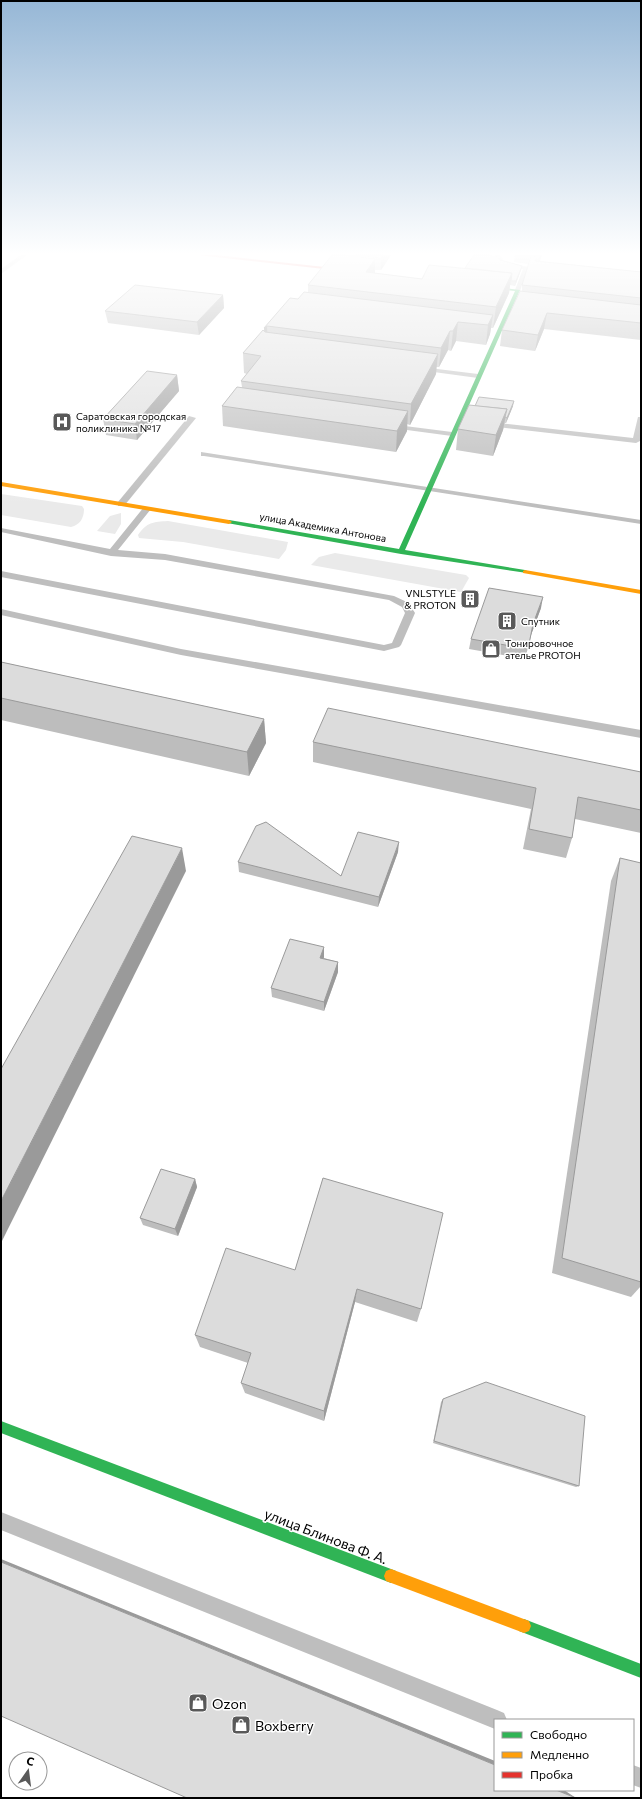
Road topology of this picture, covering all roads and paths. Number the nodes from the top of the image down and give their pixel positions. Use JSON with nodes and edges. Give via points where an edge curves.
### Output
{"nodes":[{"id":1,"x":491,"y":339,"type":"edge"},
{"id":2,"x":416,"y":368,"type":"edge"},
{"id":3,"x":478,"y":376,"type":"junction"},
{"id":4,"x":192,"y":418,"type":"dead end"},
{"id":5,"x":641,"y":419,"type":"edge"},
{"id":6,"x":481,"y":423,"type":"edge"},
{"id":7,"x":381,"y":424,"type":"edge"},
{"id":8,"x":452,"y":434,"type":"junction"},
{"id":9,"x":204,"y":454,"type":"dead end"},
{"id":10,"x":1,"y":484,"type":"edge"},
{"id":11,"x":430,"y":489,"type":"junction"},
{"id":12,"x":121,"y":504,"type":"junction"},
{"id":13,"x":147,"y":509,"type":"junction"},
{"id":14,"x":641,"y":522,"type":"edge"},
{"id":15,"x":1,"y":530,"type":"edge"},
{"id":16,"x":111,"y":552,"type":"junction"},
{"id":17,"x":402,"y":552,"type":"junction"},
{"id":18,"x":1,"y":574,"type":"edge"},
{"id":19,"x":641,"y":592,"type":"edge"},
{"id":20,"x":1,"y":612,"type":"edge"},
{"id":21,"x":641,"y":734,"type":"edge"},
{"id":22,"x":1,"y":1426,"type":"edge"},
{"id":23,"x":1,"y":1521,"type":"edge"},
{"id":24,"x":641,"y":1671,"type":"edge"},
{"id":25,"x":495,"y":1719,"type":"edge"}],
"edges":[{"from":1,"to":3,"type":"street"},
{"from":2,"to":3,"type":"lane"},
{"from":3,"to":8,"type":"street","via":[[462,421]]},
{"from":4,"to":12,"type":"lane"},
{"from":5,"to":6,"type":"lane","via":[[636,441]]},
{"from":7,"to":8,"type":"lane"},
{"from":8,"to":11,"type":"street"},
{"from":9,"to":11,"type":"lane"},
{"from":10,"to":12,"type":"street","name":"улица Академика Антонова"},
{"from":11,"to":14,"type":"lane"},
{"from":11,"to":17,"type":"street"},
{"from":12,"to":13,"type":"street","name":"улица Академика Антонова"},
{"from":13,"to":16,"type":"lane"},
{"from":13,"to":17,"type":"street","name":"улица Академика Антонова"},
{"from":15,"to":16,"type":"lane"},
{"from":16,"to":18,"type":"lane","via":[[143,557],[165,557],[391,598],[406,605],[410,613],[396,645],[384,648]]},
{"from":17,"to":19,"type":"street","name":"улица Академика Антонова"},
{"from":20,"to":21,"type":"lane","via":[[181,652]]},
{"from":22,"to":24,"type":"street","name":"улица Блинова Ф. А."},
{"from":23,"to":25,"type":"lane"}]}
